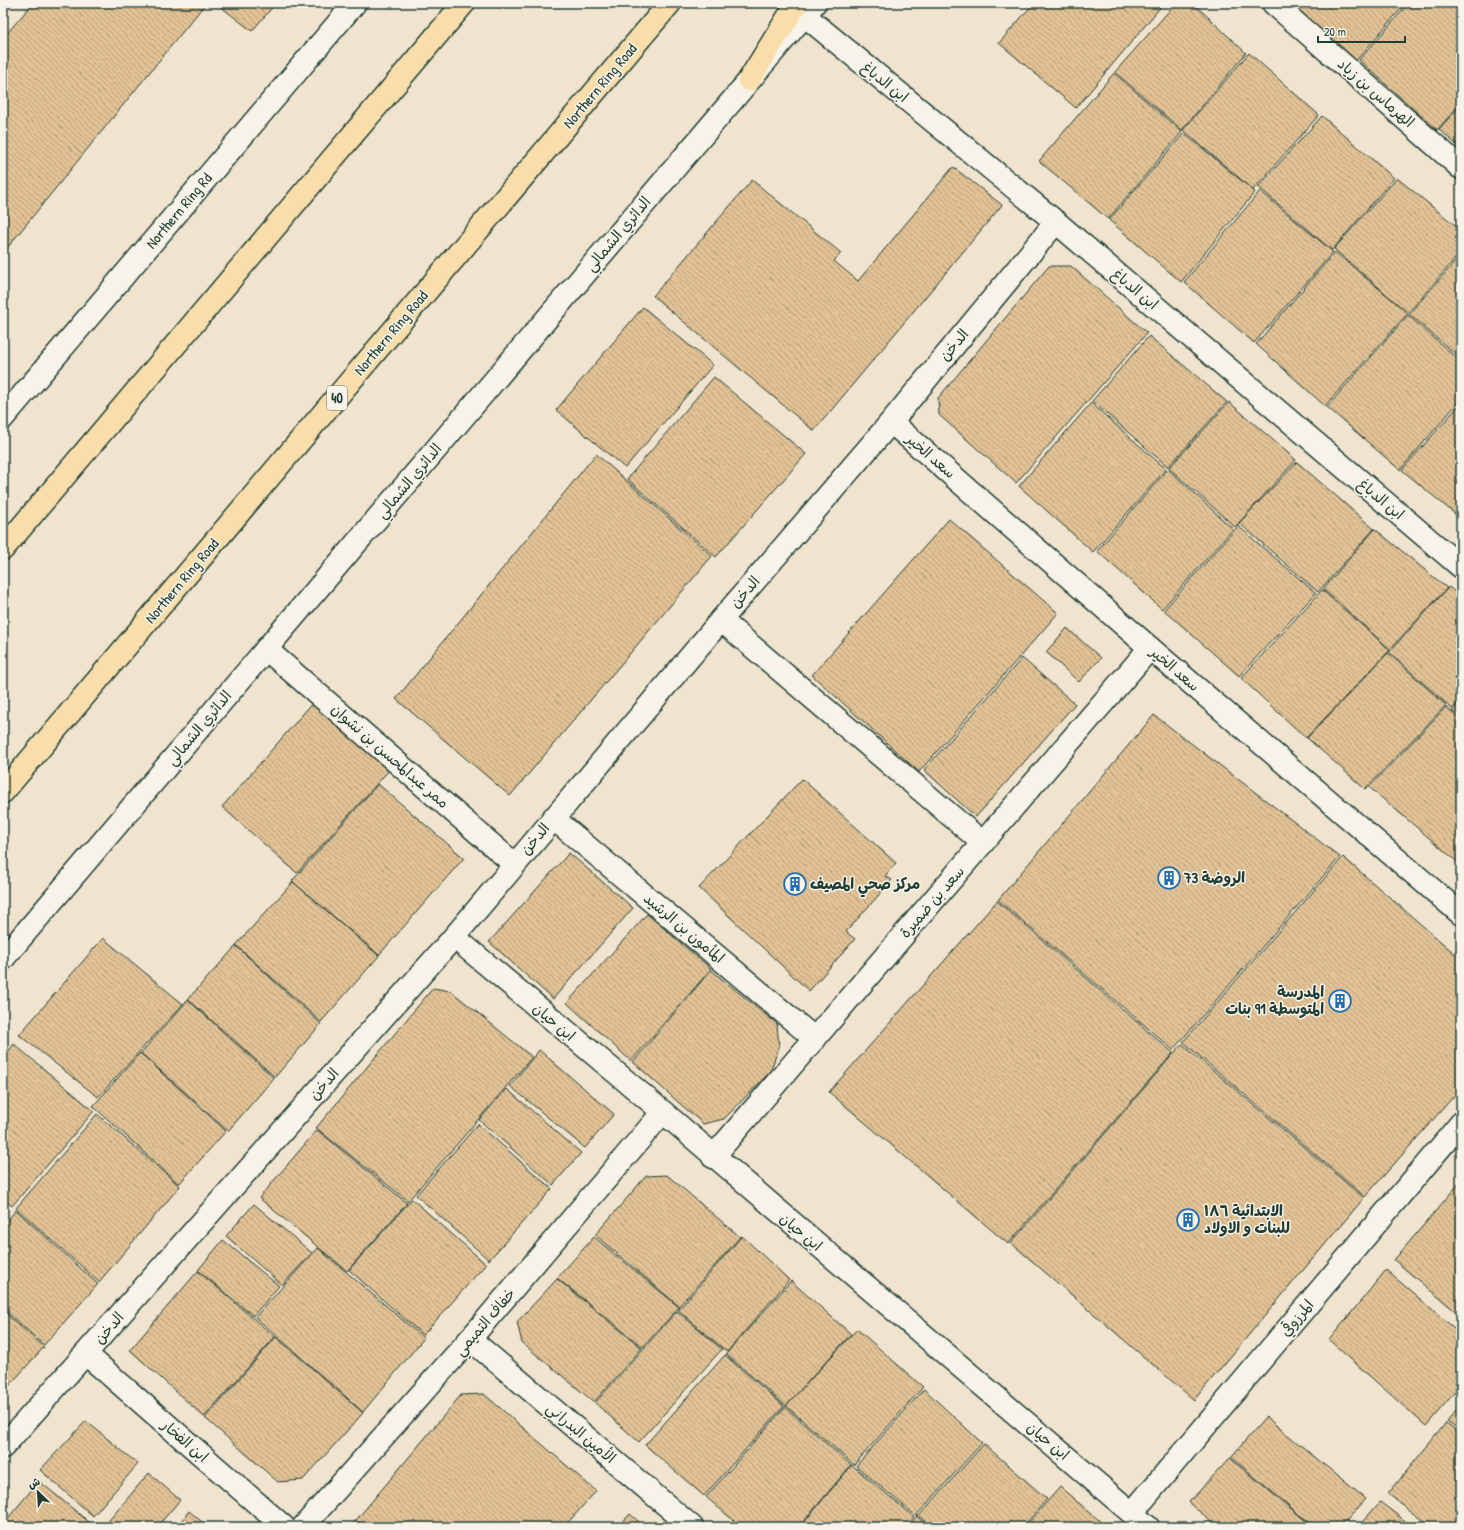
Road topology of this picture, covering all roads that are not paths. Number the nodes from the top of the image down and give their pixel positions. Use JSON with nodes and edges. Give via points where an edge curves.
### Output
{"nodes":[{"id":1,"x":355,"y":3,"type":"edge"},
{"id":2,"x":464,"y":3,"type":"edge"},
{"id":3,"x":670,"y":3,"type":"edge"},
{"id":4,"x":1273,"y":3,"type":"edge"},
{"id":5,"x":805,"y":7,"type":"edge"},
{"id":6,"x":749,"y":80,"type":"joint"},
{"id":7,"x":1461,"y":168,"type":"edge"},
{"id":8,"x":1056,"y":222,"type":"junction"},
{"id":9,"x":3,"y":418,"type":"edge"},
{"id":10,"x":891,"y":422,"type":"junction"},
{"id":11,"x":3,"y":549,"type":"edge"},
{"id":12,"x":1461,"y":567,"type":"edge"},
{"id":13,"x":721,"y":620,"type":"junction"},
{"id":14,"x":1150,"y":648,"type":"junction"},
{"id":15,"x":266,"y":649,"type":"junction"},
{"id":16,"x":3,"y":792,"type":"edge"},
{"id":17,"x":553,"y":818,"type":"junction"},
{"id":18,"x":983,"y":843,"type":"junction"},
{"id":19,"x":514,"y":864,"type":"junction"},
{"id":20,"x":1461,"y":914,"type":"edge"},
{"id":21,"x":454,"y":937,"type":"junction"},
{"id":22,"x":3,"y":959,"type":"edge"},
{"id":23,"x":815,"y":1039,"type":"junction"},
{"id":24,"x":663,"y":1112,"type":"junction"},
{"id":25,"x":1461,"y":1123,"type":"edge"},
{"id":26,"x":713,"y":1157,"type":"junction"},
{"id":27,"x":470,"y":1339,"type":"junction"},
{"id":28,"x":86,"y":1354,"type":"junction"},
{"id":29,"x":3,"y":1447,"type":"edge"},
{"id":30,"x":1132,"y":1513,"type":"junction"},
{"id":31,"x":284,"y":1527,"type":"edge"},
{"id":32,"x":303,"y":1527,"type":"edge"},
{"id":33,"x":692,"y":1527,"type":"edge"},
{"id":34,"x":1148,"y":1527,"type":"edge"}],
"edges":[{"from":1,"to":9,"type":"street","name":"Northern Ring Rd"},
{"from":2,"to":11,"type":"highway"},
{"from":3,"to":16,"type":"highway","name":"Northern Ring Road","number":"40"},
{"from":4,"to":7,"type":"street","name":"الهرماس بن زياد"},
{"from":5,"to":6,"type":"highway"},
{"from":5,"to":8,"type":"street","name":"ابن الدباغ"},
{"from":6,"to":15,"type":"street","name":"الدائري الشمالي"},
{"from":8,"to":10,"type":"street","name":"الدخن"},
{"from":8,"to":12,"type":"street","name":"ابن الدباغ"},
{"from":10,"to":13,"type":"street","name":"الدخن"},
{"from":10,"to":14,"type":"street","name":"سعد الخير"},
{"from":13,"to":17,"type":"street","name":"الدخن"},
{"from":13,"to":18,"type":"street"},
{"from":14,"to":18,"type":"street","name":"سعد بن ضميرة"},
{"from":14,"to":20,"type":"street","name":"سعد الخير"},
{"from":15,"to":19,"type":"street","name":"ممر عبدالمحسن بن نشوان"},
{"from":15,"to":22,"type":"street","name":"الدائري الشمالي"},
{"from":17,"to":19,"type":"street","name":"الدخن"},
{"from":17,"to":23,"type":"street","name":"المأمون بن الرشيد"},
{"from":18,"to":23,"type":"street","name":"سعد بن ضميرة"},
{"from":19,"to":21,"type":"street","name":"الدخن"},
{"from":21,"to":24,"type":"street","name":"ابن حيان"},
{"from":21,"to":28,"type":"street","name":"الدخن"},
{"from":23,"to":26,"type":"street","name":"سعد بن ضميرة"},
{"from":24,"to":26,"type":"street","name":"ابن حيان"},
{"from":24,"to":27,"type":"street","name":"خفاف التميمي"},
{"from":25,"to":30,"type":"street","name":"المرزوقي"},
{"from":26,"to":30,"type":"street","name":"ابن حيان"},
{"from":27,"to":32,"type":"street","name":"خفاف التميمي"},
{"from":27,"to":33,"type":"street","name":"الأمين البدراني"},
{"from":28,"to":29,"type":"street","name":"الدخن"},
{"from":28,"to":31,"type":"street","name":"ابن الفخار"},
{"from":30,"to":34,"type":"street","name":"ابن حيان"}]}
